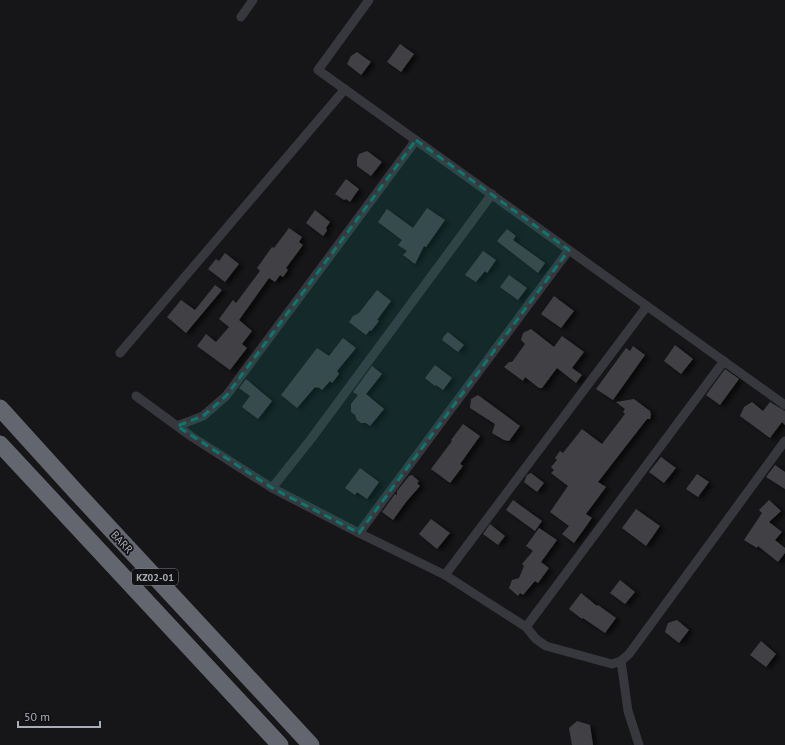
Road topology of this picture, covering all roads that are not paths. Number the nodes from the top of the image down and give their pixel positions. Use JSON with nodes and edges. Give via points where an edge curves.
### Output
{"nodes":[{"id":1,"x":252,"y":0,"type":"edge"},
{"id":2,"x":368,"y":0,"type":"edge"},
{"id":3,"x":241,"y":17,"type":"dead end"},
{"id":4,"x":345,"y":89,"type":"junction"},
{"id":5,"x":416,"y":140,"type":"junction"},
{"id":6,"x":492,"y":194,"type":"junction"},
{"id":7,"x":569,"y":250,"type":"junction"},
{"id":8,"x":647,"y":306,"type":"junction"},
{"id":9,"x":120,"y":353,"type":"dead end"},
{"id":10,"x":724,"y":361,"type":"junction"},
{"id":11,"x":136,"y":396,"type":"dead end"},
{"id":12,"x":785,"y":405,"type":"edge"},
{"id":13,"x":0,"y":408,"type":"edge"},
{"id":14,"x":176,"y":426,"type":"junction"},
{"id":15,"x":785,"y":441,"type":"edge"},
{"id":16,"x":0,"y":444,"type":"edge"},
{"id":17,"x":272,"y":488,"type":"junction"},
{"id":18,"x":359,"y":534,"type":"junction"},
{"id":19,"x":445,"y":575,"type":"junction"},
{"id":20,"x":526,"y":627,"type":"junction"},
{"id":21,"x":621,"y":661,"type":"junction"},
{"id":22,"x":280,"y":745,"type":"edge"},
{"id":23,"x":311,"y":745,"type":"edge"},
{"id":24,"x":639,"y":745,"type":"edge"}],
"edges":[{"from":1,"to":3,"type":"street"},
{"from":2,"to":4,"type":"street","via":[[318,70]]},
{"from":4,"to":5,"type":"street"},
{"from":4,"to":9,"type":"street"},
{"from":5,"to":6,"type":"street"},
{"from":5,"to":14,"type":"street","via":[[226,396],[203,416]]},
{"from":6,"to":7,"type":"street"},
{"from":6,"to":17,"type":"street"},
{"from":7,"to":8,"type":"street"},
{"from":7,"to":18,"type":"street"},
{"from":8,"to":10,"type":"street"},
{"from":8,"to":19,"type":"street"},
{"from":10,"to":12,"type":"street"},
{"from":10,"to":20,"type":"street"},
{"from":11,"to":14,"type":"street"},
{"from":13,"to":23,"type":"highway","name":"BARR","number":"KZ02-01"},
{"from":14,"to":17,"type":"street"},
{"from":15,"to":21,"type":"street","via":[[629,654]]},
{"from":16,"to":22,"type":"highway","name":"BARR","number":"KZ02-01"},
{"from":17,"to":18,"type":"street"},
{"from":18,"to":19,"type":"street"},
{"from":19,"to":20,"type":"street"},
{"from":20,"to":21,"type":"street","via":[[546,646],[612,664]]},
{"from":21,"to":24,"type":"street","via":[[628,711]]}]}
